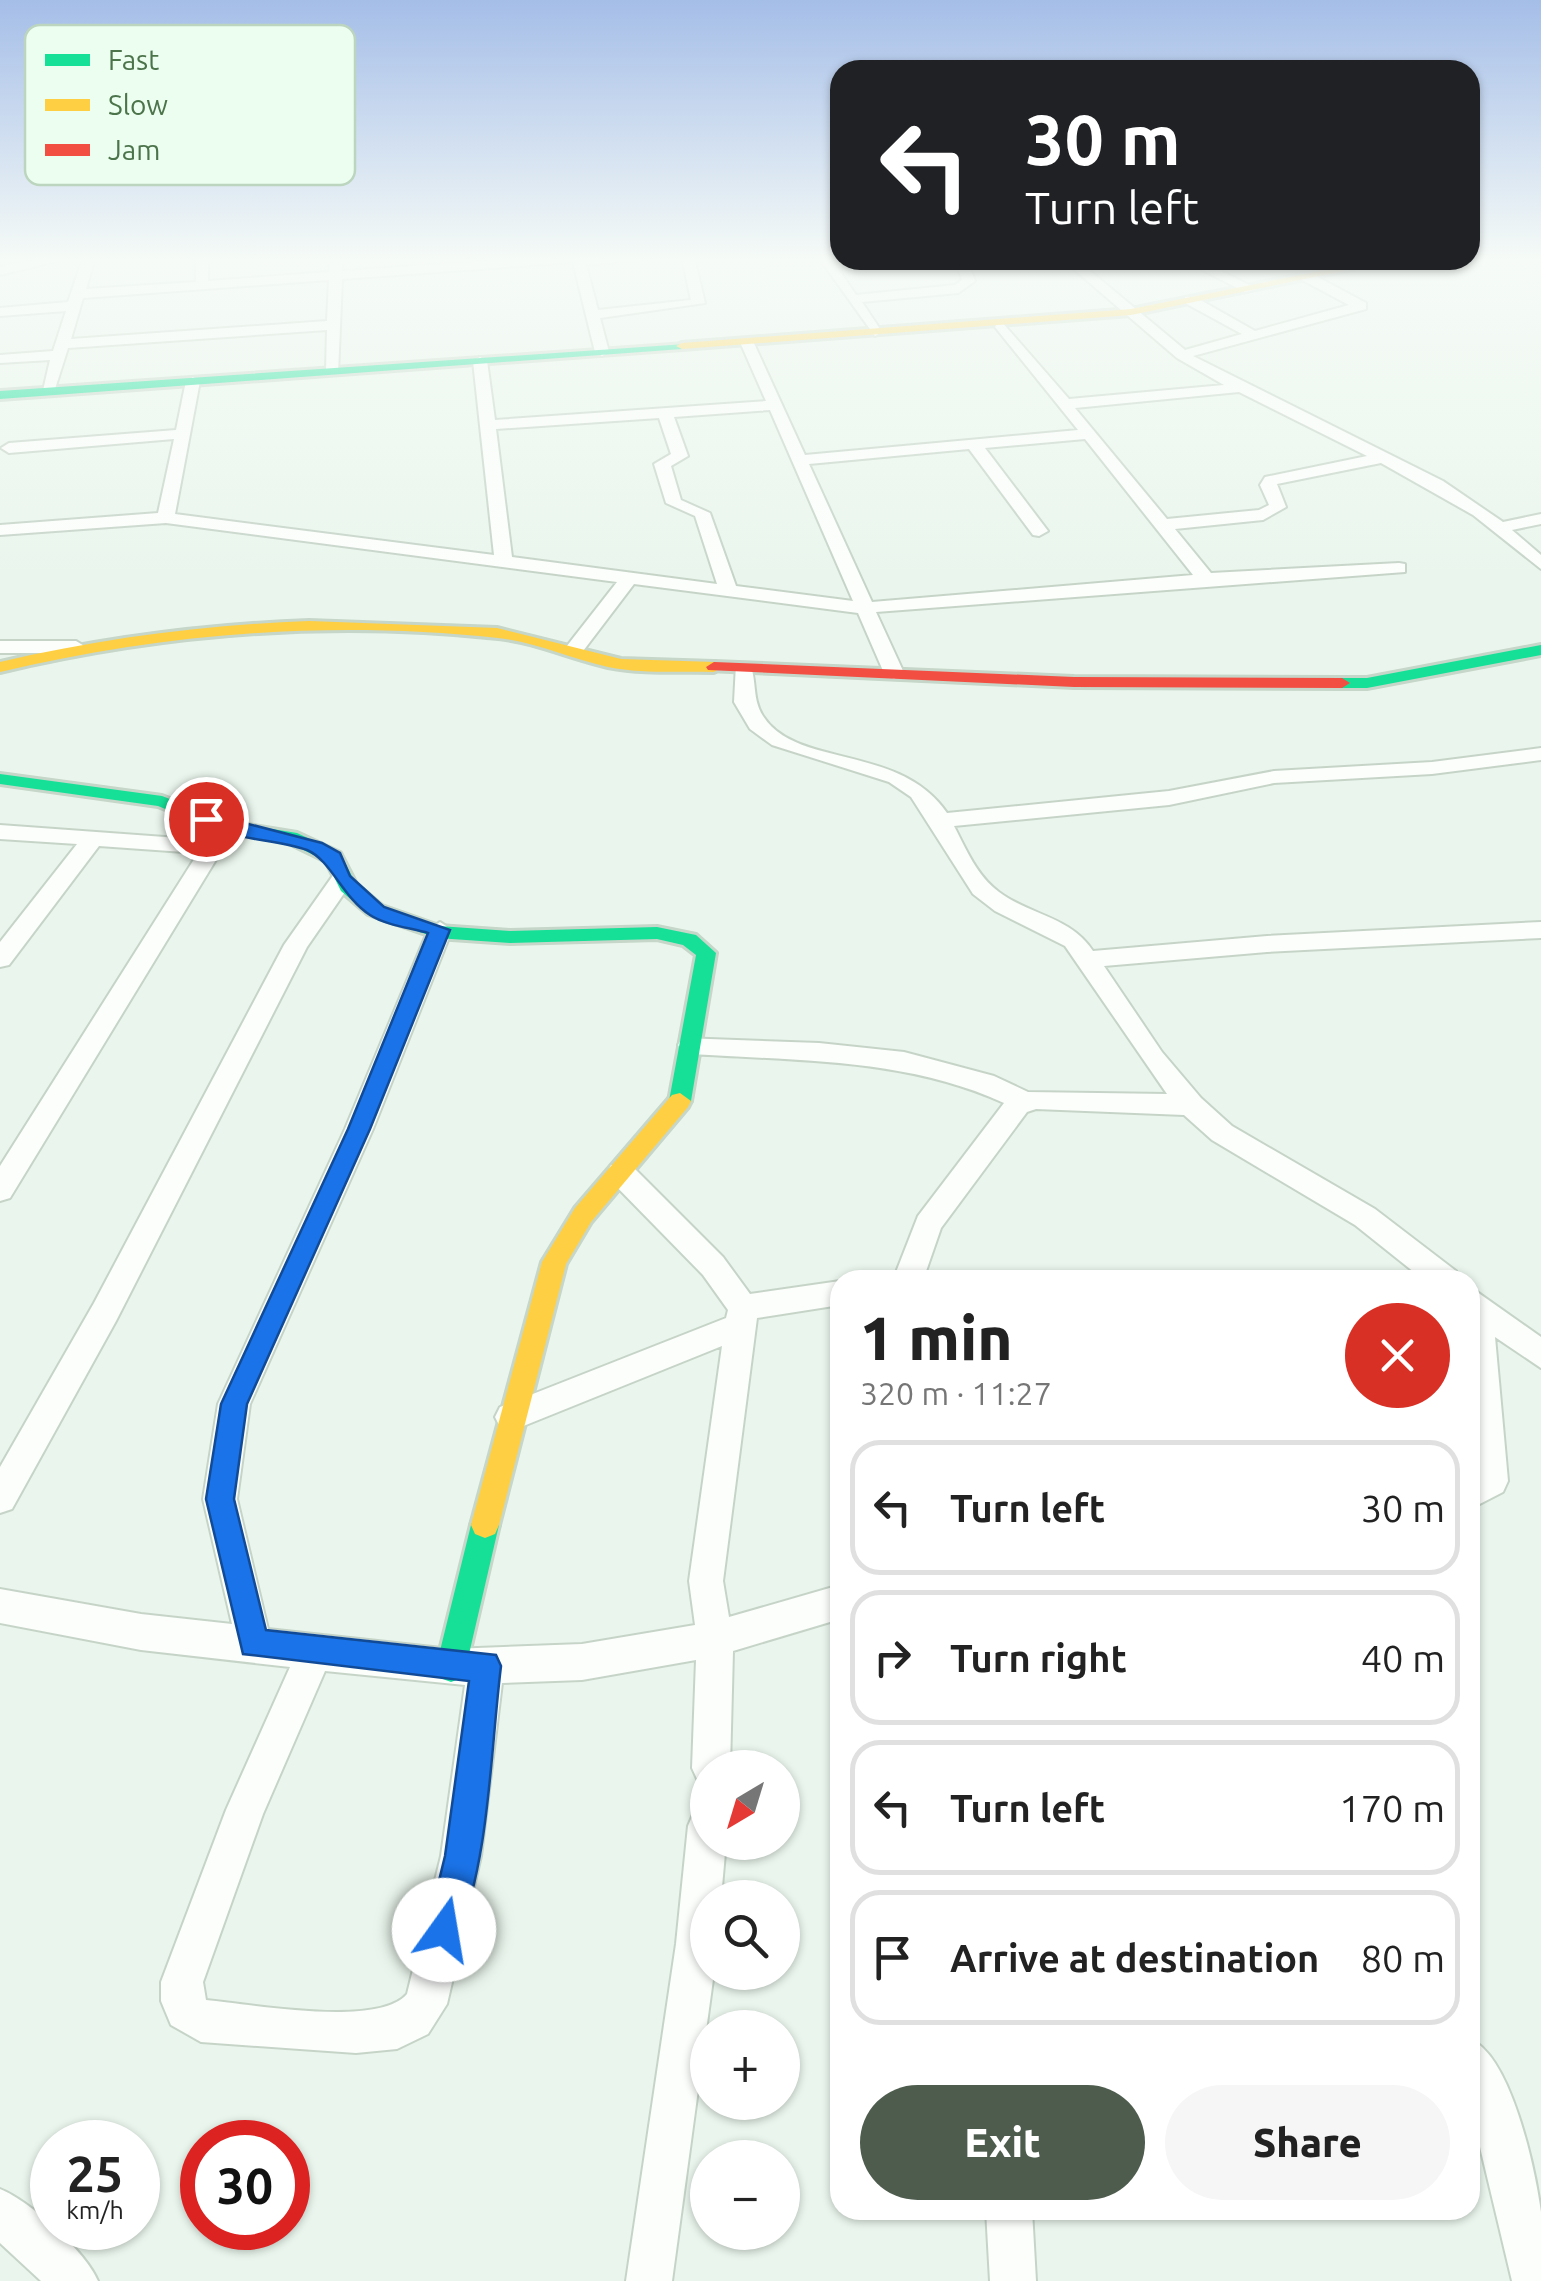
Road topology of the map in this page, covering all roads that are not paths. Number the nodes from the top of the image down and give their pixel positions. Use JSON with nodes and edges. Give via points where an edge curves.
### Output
{"nodes":[{"id":1,"x":56,"y":364,"type":"edge"},
{"id":2,"x":333,"y":364,"type":"edge"},
{"id":3,"x":434,"y":364,"type":"edge"},
{"id":4,"x":480,"y":364,"type":"edge"},
{"id":5,"x":757,"y":364,"type":"edge"},
{"id":6,"x":1033,"y":364,"type":"edge"},
{"id":7,"x":1198,"y":364,"type":"edge"},
{"id":8,"x":333,"y":372,"type":"junction"},
{"id":9,"x":193,"y":382,"type":"junction"},
{"id":10,"x":1237,"y":388,"type":"junction"},
{"id":11,"x":47,"y":392,"type":"junction"},
{"id":12,"x":0,"y":395,"type":"edge"},
{"id":13,"x":774,"y":404,"type":"junction"},
{"id":14,"x":1065,"y":404,"type":"junction"},
{"id":15,"x":665,"y":412,"type":"junction"},
{"id":16,"x":488,"y":425,"type":"junction"},
{"id":17,"x":183,"y":434,"type":"junction"},
{"id":18,"x":1089,"y":434,"type":"junction"},
{"id":19,"x":4,"y":446,"type":"edge"},
{"id":20,"x":975,"y":446,"type":"junction"},
{"id":21,"x":1386,"y":457,"type":"junction"},
{"id":22,"x":799,"y":460,"type":"junction"},
{"id":23,"x":0,"y":468,"type":"edge"},
{"id":24,"x":166,"y":518,"type":"junction"},
{"id":25,"x":1541,"y":519,"type":"edge"},
{"id":26,"x":1162,"y":526,"type":"junction"},
{"id":27,"x":1500,"y":528,"type":"junction"},
{"id":28,"x":0,"y":530,"type":"edge"},
{"id":29,"x":1039,"y":531,"type":"dead end"},
{"id":30,"x":504,"y":561,"type":"junction"},
{"id":31,"x":1541,"y":564,"type":"edge"},
{"id":32,"x":1400,"y":568,"type":"dead end"},
{"id":33,"x":630,"y":577,"type":"junction"},
{"id":34,"x":1206,"y":579,"type":"junction"},
{"id":35,"x":728,"y":590,"type":"junction"},
{"id":36,"x":864,"y":608,"type":"junction"},
{"id":37,"x":0,"y":646,"type":"edge"},
{"id":38,"x":76,"y":648,"type":"junction"},
{"id":39,"x":1541,"y":650,"type":"edge"},
{"id":40,"x":573,"y":651,"type":"junction"},
{"id":41,"x":0,"y":667,"type":"edge"},
{"id":42,"x":743,"y":668,"type":"junction"},
{"id":43,"x":894,"y":673,"type":"junction"},
{"id":44,"x":1541,"y":754,"type":"edge"},
{"id":45,"x":0,"y":779,"type":"edge"},
{"id":46,"x":936,"y":821,"type":"junction"},
{"id":47,"x":0,"y":832,"type":"edge"},
{"id":48,"x":94,"y":837,"type":"junction"},
{"id":49,"x":219,"y":837,"type":"junction"},
{"id":50,"x":342,"y":879,"type":"junction"},
{"id":51,"x":440,"y":930,"type":"junction"},
{"id":52,"x":1541,"y":930,"type":"edge"},
{"id":53,"x":0,"y":960,"type":"edge"},
{"id":54,"x":1090,"y":960,"type":"junction"},
{"id":55,"x":691,"y":1045,"type":"junction"},
{"id":56,"x":1024,"y":1102,"type":"junction"},
{"id":57,"x":1191,"y":1105,"type":"junction"},
{"id":58,"x":621,"y":1173,"type":"junction"},
{"id":59,"x":0,"y":1190,"type":"edge"},
{"id":60,"x":912,"y":1270,"type":"edge"},
{"id":61,"x":1432,"y":1270,"type":"edge"},
{"id":62,"x":830,"y":1295,"type":"edge"},
{"id":63,"x":1480,"y":1308,"type":"edge"},
{"id":64,"x":741,"y":1317,"type":"junction"},
{"id":65,"x":1541,"y":1356,"type":"edge"},
{"id":66,"x":1480,"y":1365,"type":"edge"},
{"id":67,"x":511,"y":1417,"type":"junction"},
{"id":68,"x":1480,"y":1488,"type":"edge"},
{"id":69,"x":0,"y":1498,"type":"edge"},
{"id":70,"x":830,"y":1605,"type":"edge"},
{"id":71,"x":0,"y":1606,"type":"edge"},
{"id":72,"x":715,"y":1639,"type":"junction"},
{"id":73,"x":254,"y":1643,"type":"junction"},
{"id":74,"x":316,"y":1650,"type":"junction"},
{"id":75,"x":468,"y":1666,"type":"junction"},
{"id":76,"x":712,"y":1750,"type":"edge"},
{"id":77,"x":705,"y":1860,"type":"edge"},
{"id":78,"x":1480,"y":2076,"type":"edge"},
{"id":79,"x":0,"y":2212,"type":"edge"},
{"id":80,"x":1010,"y":2220,"type":"edge"},
{"id":81,"x":1532,"y":2230,"type":"edge"},
{"id":82,"x":75,"y":2281,"type":"edge"},
{"id":83,"x":649,"y":2281,"type":"edge"},
{"id":84,"x":1014,"y":2281,"type":"edge"},
{"id":85,"x":1535,"y":2281,"type":"edge"}],
"edges":[{"from":1,"to":11,"type":"street"},
{"from":2,"to":8,"type":"street"},
{"from":3,"to":8,"type":"street"},
{"from":4,"to":16,"type":"street"},
{"from":5,"to":13,"type":"street"},
{"from":6,"to":14,"type":"street"},
{"from":7,"to":10,"type":"street"},
{"from":8,"to":9,"type":"street"},
{"from":9,"to":11,"type":"street"},
{"from":9,"to":17,"type":"street"},
{"from":10,"to":14,"type":"street"},
{"from":10,"to":21,"type":"street"},
{"from":11,"to":12,"type":"street"},
{"from":13,"to":15,"type":"street"},
{"from":13,"to":22,"type":"street"},
{"from":14,"to":18,"type":"street"},
{"from":15,"to":16,"type":"street"},
{"from":15,"to":35,"type":"street","via":[[680,456],[662,464],[674,503],[702,513]]},
{"from":16,"to":30,"type":"street"},
{"from":17,"to":19,"type":"street"},
{"from":17,"to":24,"type":"street"},
{"from":18,"to":20,"type":"street"},
{"from":18,"to":26,"type":"street"},
{"from":19,"to":23,"type":"street"},
{"from":20,"to":22,"type":"street"},
{"from":20,"to":29,"type":"street"},
{"from":21,"to":26,"type":"street","via":[[1271,480],[1278,507],[1264,515]]},
{"from":21,"to":27,"type":"street"},
{"from":22,"to":36,"type":"street"},
{"from":24,"to":28,"type":"street"},
{"from":24,"to":30,"type":"street"},
{"from":25,"to":27,"type":"street"},
{"from":26,"to":34,"type":"street"},
{"from":27,"to":31,"type":"street"},
{"from":30,"to":33,"type":"street"},
{"from":32,"to":34,"type":"street"},
{"from":33,"to":35,"type":"street"},
{"from":33,"to":40,"type":"street"},
{"from":34,"to":36,"type":"street"},
{"from":35,"to":36,"type":"street"},
{"from":36,"to":43,"type":"street"},
{"from":37,"to":38,"type":"street"},
{"from":38,"to":40,"type":"street","via":[[170,632],[306,622],[502,632]]},
{"from":38,"to":41,"type":"street"},
{"from":39,"to":43,"type":"street","via":[[1368,683]]},
{"from":40,"to":42,"type":"street","via":[[612,663]]},
{"from":42,"to":43,"type":"street"},
{"from":42,"to":46,"type":"street","via":[[739,695],[773,737],[906,784],[920,793]]},
{"from":44,"to":46,"type":"street","via":[[1274,777],[1168,798]]},
{"from":45,"to":49,"type":"street","via":[[162,800]]},
{"from":46,"to":54,"type":"street","via":[[994,901],[1059,927]]},
{"from":47,"to":48,"type":"street"},
{"from":48,"to":49,"type":"street"},
{"from":48,"to":53,"type":"street"},
{"from":49,"to":50,"type":"street","via":[[265,832],[315,847],[333,857]]},
{"from":49,"to":59,"type":"street"},
{"from":50,"to":51,"type":"street","via":[[378,912]]},
{"from":50,"to":69,"type":"street","via":[[296,945]]},
{"from":51,"to":55,"type":"street","via":[[544,939],[650,933],[702,946],[706,963]]},
{"from":51,"to":73,"type":"street","via":[[359,1129],[234,1404],[220,1499]]},
{"from":52,"to":54,"type":"street"},
{"from":54,"to":57,"type":"street"},
{"from":55,"to":56,"type":"street","via":[[926,1064],[966,1073]]},
{"from":55,"to":58,"type":"street","via":[[681,1099]]},
{"from":56,"to":57,"type":"street"},
{"from":56,"to":60,"type":"street","via":[[1009,1111],[943,1199]]},
{"from":57,"to":61,"type":"street","via":[[1222,1133],[1365,1218]]},
{"from":58,"to":64,"type":"street","via":[[714,1266]]},
{"from":58,"to":67,"type":"street","via":[[554,1262]]},
{"from":62,"to":64,"type":"street"},
{"from":63,"to":65,"type":"street"},
{"from":64,"to":67,"type":"street"},
{"from":64,"to":72,"type":"street","via":[[706,1581]]},
{"from":66,"to":68,"type":"street","via":[[1492,1472]]},
{"from":67,"to":75,"type":"street"},
{"from":70,"to":72,"type":"street"},
{"from":71,"to":73,"type":"street","via":[[141,1632]]},
{"from":72,"to":75,"type":"street","via":[[582,1662]]},
{"from":72,"to":76,"type":"street"},
{"from":73,"to":74,"type":"street"},
{"from":74,"to":75,"type":"street"},
{"from":74,"to":75,"type":"street","via":[[245,1810],[182,1982],[180,2003],[200,2021],[365,2030],[398,2028],[418,2015],[461,1856]]},
{"from":77,"to":83,"type":"street"},
{"from":78,"to":81,"type":"street"},
{"from":79,"to":82,"type":"street"},
{"from":80,"to":84,"type":"street"},
{"from":81,"to":85,"type":"street"}]}
